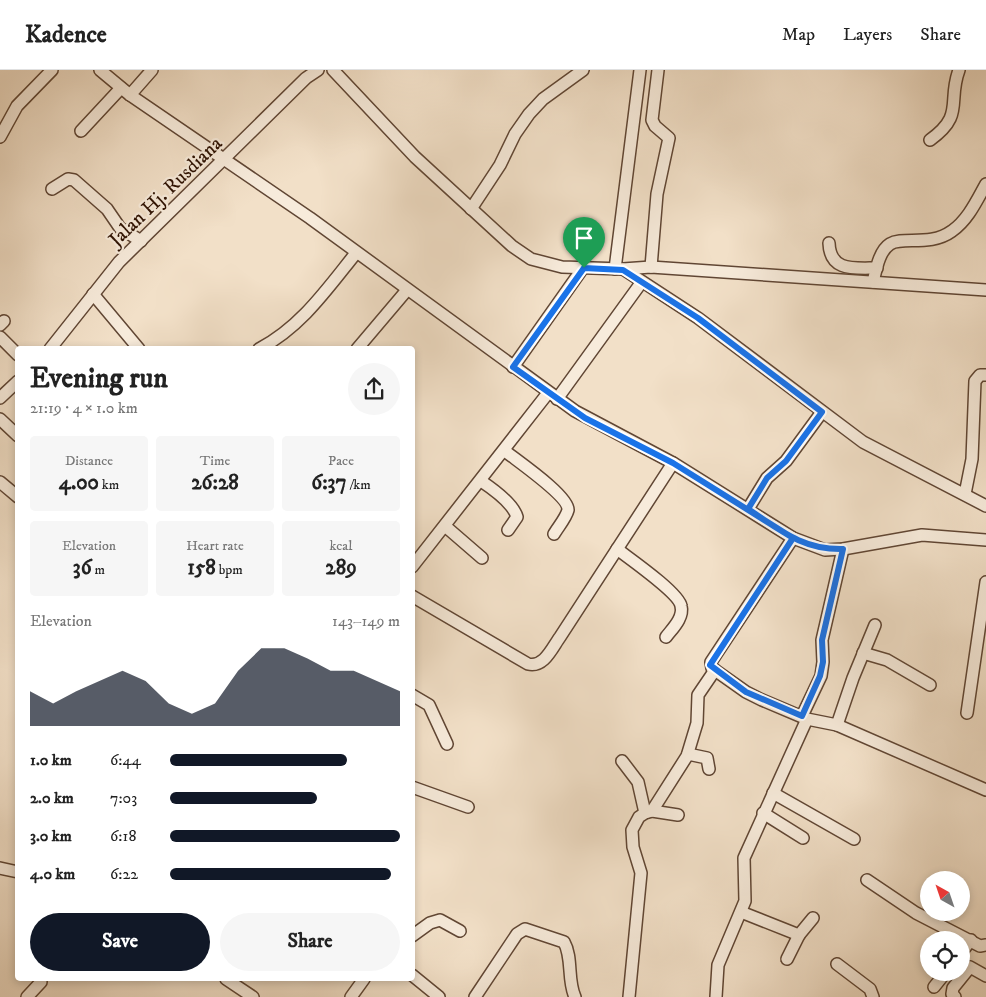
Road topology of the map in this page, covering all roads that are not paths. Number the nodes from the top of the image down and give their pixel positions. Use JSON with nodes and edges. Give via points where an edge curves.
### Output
{"nodes":[{"id":1,"x":52,"y":70,"type":"edge"},
{"id":2,"x":100,"y":70,"type":"edge"},
{"id":3,"x":152,"y":70,"type":"edge"},
{"id":4,"x":318,"y":70,"type":"edge"},
{"id":5,"x":333,"y":70,"type":"edge"},
{"id":6,"x":583,"y":70,"type":"edge"},
{"id":7,"x":640,"y":70,"type":"edge"},
{"id":8,"x":658,"y":70,"type":"edge"},
{"id":9,"x":959,"y":70,"type":"edge"},
{"id":10,"x":121,"y":88,"type":"junction"},
{"id":11,"x":130,"y":96,"type":"junction"},
{"id":12,"x":82,"y":131,"type":"dead end"},
{"id":13,"x":0,"y":137,"type":"edge"},
{"id":14,"x":930,"y":140,"type":"dead end"},
{"id":15,"x":223,"y":160,"type":"junction"},
{"id":16,"x":986,"y":184,"type":"edge"},
{"id":17,"x":52,"y":189,"type":"dead end"},
{"id":18,"x":471,"y":209,"type":"junction"},
{"id":19,"x":141,"y":242,"type":"junction"},
{"id":20,"x":829,"y":243,"type":"dead end"},
{"id":21,"x":356,"y":253,"type":"junction"},
{"id":22,"x":651,"y":267,"type":"junction"},
{"id":23,"x":584,"y":268,"type":"junction"},
{"id":24,"x":877,"y":268,"type":"junction"},
{"id":25,"x":619,"y":269,"type":"junction"},
{"id":26,"x":873,"y":282,"type":"junction"},
{"id":27,"x":641,"y":283,"type":"junction"},
{"id":28,"x":407,"y":290,"type":"junction"},
{"id":29,"x":986,"y":290,"type":"edge"},
{"id":30,"x":93,"y":294,"type":"junction"},
{"id":31,"x":0,"y":337,"type":"edge"},
{"id":32,"x":0,"y":344,"type":"edge"},
{"id":33,"x":52,"y":346,"type":"edge"},
{"id":34,"x":136,"y":346,"type":"edge"},
{"id":35,"x":264,"y":346,"type":"edge"},
{"id":36,"x":360,"y":346,"type":"edge"},
{"id":37,"x":15,"y":353,"type":"edge"},
{"id":38,"x":15,"y":358,"type":"edge"},
{"id":39,"x":513,"y":367,"type":"junction"},
{"id":40,"x":986,"y":375,"type":"edge"},
{"id":41,"x":15,"y":384,"type":"edge"},
{"id":42,"x":552,"y":396,"type":"junction"},
{"id":43,"x":0,"y":398,"type":"edge"},
{"id":44,"x":822,"y":412,"type":"junction"},
{"id":45,"x":0,"y":419,"type":"edge"},
{"id":46,"x":15,"y":433,"type":"edge"},
{"id":47,"x":505,"y":451,"type":"junction"},
{"id":48,"x":673,"y":463,"type":"junction"},
{"id":49,"x":481,"y":481,"type":"junction"},
{"id":50,"x":0,"y":482,"type":"edge"},
{"id":51,"x":15,"y":494,"type":"edge"},
{"id":52,"x":965,"y":494,"type":"junction"},
{"id":53,"x":986,"y":506,"type":"edge"},
{"id":54,"x":748,"y":509,"type":"junction"},
{"id":55,"x":445,"y":526,"type":"junction"},
{"id":56,"x":508,"y":530,"type":"dead end"},
{"id":57,"x":554,"y":534,"type":"dead end"},
{"id":58,"x":793,"y":538,"type":"junction"},
{"id":59,"x":986,"y":540,"type":"edge"},
{"id":60,"x":617,"y":549,"type":"junction"},
{"id":61,"x":843,"y":549,"type":"junction"},
{"id":62,"x":482,"y":558,"type":"dead end"},
{"id":63,"x":415,"y":563,"type":"edge"},
{"id":64,"x":986,"y":582,"type":"edge"},
{"id":65,"x":415,"y":598,"type":"edge"},
{"id":66,"x":875,"y":625,"type":"dead end"},
{"id":67,"x":666,"y":637,"type":"dead end"},
{"id":68,"x":863,"y":653,"type":"junction"},
{"id":69,"x":715,"y":670,"type":"junction"},
{"id":70,"x":930,"y":685,"type":"dead end"},
{"id":71,"x":415,"y":697,"type":"edge"},
{"id":72,"x":968,"y":713,"type":"dead end"},
{"id":73,"x":805,"y":718,"type":"junction"},
{"id":74,"x":837,"y":725,"type":"junction"},
{"id":75,"x":447,"y":744,"type":"dead end"},
{"id":76,"x":688,"y":754,"type":"junction"},
{"id":77,"x":622,"y":761,"type":"dead end"},
{"id":78,"x":709,"y":769,"type":"dead end"},
{"id":79,"x":415,"y":788,"type":"edge"},
{"id":80,"x":986,"y":790,"type":"edge"},
{"id":81,"x":773,"y":793,"type":"junction"},
{"id":82,"x":468,"y":806,"type":"dead end"},
{"id":83,"x":649,"y":812,"type":"junction"},
{"id":84,"x":763,"y":813,"type":"junction"},
{"id":85,"x":678,"y":815,"type":"dead end"},
{"id":86,"x":803,"y":838,"type":"dead end"},
{"id":87,"x":854,"y":839,"type":"dead end"},
{"id":88,"x":0,"y":868,"type":"edge"},
{"id":89,"x":15,"y":871,"type":"edge"},
{"id":90,"x":867,"y":880,"type":"dead end"},
{"id":91,"x":742,"y":912,"type":"junction"},
{"id":92,"x":813,"y":918,"type":"dead end"},
{"id":93,"x":460,"y":931,"type":"dead end"},
{"id":94,"x":415,"y":934,"type":"edge"},
{"id":95,"x":799,"y":935,"type":"junction"},
{"id":96,"x":971,"y":940,"type":"joint"},
{"id":97,"x":986,"y":945,"type":"edge"},
{"id":98,"x":787,"y":959,"type":"dead end"},
{"id":99,"x":837,"y":964,"type":"dead end"},
{"id":100,"x":986,"y":976,"type":"edge"},
{"id":101,"x":415,"y":977,"type":"edge"},
{"id":102,"x":229,"y":981,"type":"edge"},
{"id":103,"x":363,"y":981,"type":"edge"},
{"id":104,"x":939,"y":981,"type":"edge"},
{"id":105,"x":41,"y":982,"type":"dead end"},
{"id":106,"x":934,"y":987,"type":"dead end"},
{"id":107,"x":26,"y":997,"type":"edge"},
{"id":108,"x":253,"y":997,"type":"edge"},
{"id":109,"x":351,"y":997,"type":"edge"},
{"id":110,"x":439,"y":997,"type":"edge"},
{"id":111,"x":475,"y":997,"type":"edge"},
{"id":112,"x":575,"y":997,"type":"edge"},
{"id":113,"x":629,"y":997,"type":"edge"},
{"id":114,"x":716,"y":997,"type":"edge"},
{"id":115,"x":874,"y":997,"type":"edge"},
{"id":116,"x":954,"y":997,"type":"edge"}],
"edges":[{"from":1,"to":13,"type":"street","via":[[17,106]]},
{"from":2,"to":10,"type":"street"},
{"from":3,"to":11,"type":"street"},
{"from":4,"to":15,"type":"street","name":"Jalan Hj. Rusdiana"},
{"from":5,"to":18,"type":"street","via":[[415,157]]},
{"from":6,"to":18,"type":"street","via":[[543,99],[529,114]]},
{"from":7,"to":25,"type":"street"},
{"from":8,"to":22,"type":"street","via":[[652,120],[669,138],[657,194]]},
{"from":9,"to":14,"type":"street","via":[[952,116],[944,129]]},
{"from":10,"to":11,"type":"street"},
{"from":10,"to":12,"type":"street"},
{"from":11,"to":15,"type":"street"},
{"from":15,"to":19,"type":"street","name":"Jalan Hj. Rusdiana"},
{"from":15,"to":21,"type":"street"},
{"from":16,"to":24,"type":"street","via":[[968,214],[952,230],[930,241],[891,243]]},
{"from":17,"to":19,"type":"street","via":[[68,179],[74,180],[107,209],[120,228]]},
{"from":18,"to":23,"type":"street","via":[[531,259],[554,266]]},
{"from":19,"to":30,"type":"street","name":"Jalan Hj. Rusdiana","via":[[119,262]]},
{"from":20,"to":24,"type":"street","via":[[830,254],[838,264],[850,268]]},
{"from":21,"to":28,"type":"street"},
{"from":21,"to":35,"type":"street","via":[[313,306],[290,329]]},
{"from":22,"to":25,"type":"street"},
{"from":22,"to":26,"type":"street"},
{"from":23,"to":25,"type":"street"},
{"from":23,"to":39,"type":"street"},
{"from":24,"to":26,"type":"street"},
{"from":25,"to":27,"type":"street"},
{"from":26,"to":29,"type":"street"},
{"from":27,"to":42,"type":"street"},
{"from":27,"to":44,"type":"street","via":[[698,318]]},
{"from":28,"to":36,"type":"street"},
{"from":28,"to":39,"type":"street"},
{"from":30,"to":33,"type":"street","name":"Jalan Hj. Rusdiana"},
{"from":30,"to":34,"type":"street"},
{"from":31,"to":37,"type":"street"},
{"from":32,"to":38,"type":"street"},
{"from":39,"to":42,"type":"street"},
{"from":40,"to":52,"type":"street","via":[[980,375],[975,381],[972,459]]},
{"from":41,"to":43,"type":"street"},
{"from":42,"to":47,"type":"street"},
{"from":42,"to":48,"type":"street","via":[[596,424]]},
{"from":44,"to":52,"type":"street","via":[[868,445]]},
{"from":44,"to":54,"type":"street","via":[[786,461],[767,478]]},
{"from":45,"to":46,"type":"street"},
{"from":47,"to":49,"type":"street"},
{"from":47,"to":57,"type":"street","via":[[566,503],[568,509]]},
{"from":48,"to":54,"type":"street"},
{"from":48,"to":60,"type":"street"},
{"from":49,"to":55,"type":"street"},
{"from":49,"to":56,"type":"street","via":[[517,514]]},
{"from":50,"to":51,"type":"street"},
{"from":52,"to":53,"type":"street"},
{"from":54,"to":58,"type":"street"},
{"from":55,"to":62,"type":"street"},
{"from":55,"to":63,"type":"street"},
{"from":58,"to":61,"type":"street","via":[[819,549]]},
{"from":58,"to":69,"type":"street","via":[[711,662]]},
{"from":59,"to":61,"type":"street","via":[[922,535]]},
{"from":60,"to":65,"type":"street","via":[[560,637],[542,662],[536,665],[528,664]]},
{"from":60,"to":67,"type":"street","via":[[671,592],[681,604],[678,621]]},
{"from":61,"to":73,"type":"street","via":[[822,640],[820,676]]},
{"from":64,"to":72,"type":"street"},
{"from":66,"to":68,"type":"street"},
{"from":68,"to":70,"type":"street","via":[[887,660]]},
{"from":68,"to":74,"type":"street"},
{"from":69,"to":73,"type":"street","via":[[746,692]]},
{"from":69,"to":76,"type":"street","via":[[698,695],[697,723]]},
{"from":71,"to":75,"type":"street","via":[[429,705]]},
{"from":73,"to":74,"type":"street"},
{"from":73,"to":81,"type":"street"},
{"from":74,"to":80,"type":"street"},
{"from":76,"to":78,"type":"street","via":[[707,758]]},
{"from":76,"to":83,"type":"street","via":[[681,769]]},
{"from":77,"to":83,"type":"street","via":[[638,782]]},
{"from":79,"to":82,"type":"street"},
{"from":81,"to":84,"type":"street"},
{"from":81,"to":87,"type":"street"},
{"from":83,"to":85,"type":"street"},
{"from":83,"to":113,"type":"street","via":[[639,817],[632,830],[633,847],[641,873]]},
{"from":84,"to":86,"type":"street"},
{"from":84,"to":91,"type":"street","via":[[744,858],[746,892]]},
{"from":88,"to":89,"type":"street"},
{"from":90,"to":96,"type":"street","via":[[916,913]]},
{"from":91,"to":95,"type":"street"},
{"from":91,"to":114,"type":"street","via":[[718,965]]},
{"from":92,"to":95,"type":"street"},
{"from":93,"to":94,"type":"street","via":[[440,920]]},
{"from":95,"to":98,"type":"street"},
{"from":96,"to":97,"type":"street","via":[[980,946]]},
{"from":99,"to":115,"type":"street","via":[[870,989]]},
{"from":100,"to":116,"type":"street","via":[[970,967],[953,988]]},
{"from":101,"to":110,"type":"street"},
{"from":102,"to":108,"type":"street"},
{"from":103,"to":109,"type":"street"},
{"from":104,"to":106,"type":"street"},
{"from":105,"to":107,"type":"street"},
{"from":111,"to":112,"type":"street","via":[[517,934],[525,928],[564,942]]}]}
